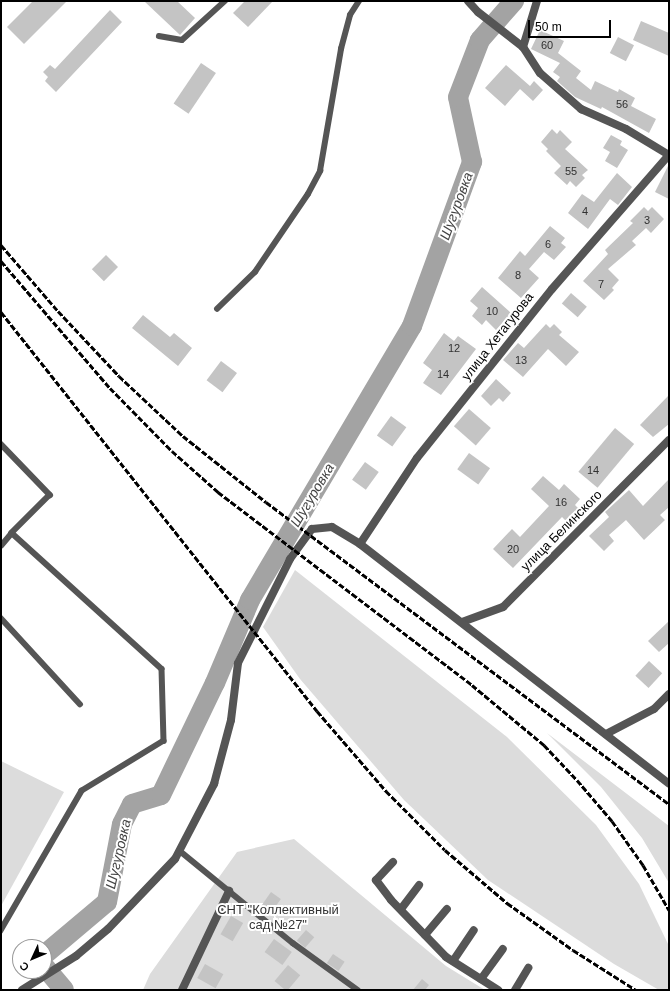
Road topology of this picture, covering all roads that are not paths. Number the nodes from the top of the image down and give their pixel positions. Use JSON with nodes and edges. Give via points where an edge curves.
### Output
{"nodes":[{"id":1,"x":225,"y":1,"type":"edge"},
{"id":2,"x":359,"y":1,"type":"edge"},
{"id":3,"x":468,"y":1,"type":"edge"},
{"id":4,"x":537,"y":1,"type":"edge"},
{"id":5,"x":159,"y":36,"type":"dead end"},
{"id":6,"x":523,"y":47,"type":"junction"},
{"id":7,"x":669,"y":155,"type":"edge"},
{"id":8,"x":217,"y":309,"type":"dead end"},
{"id":9,"x":669,"y":440,"type":"edge"},
{"id":10,"x":1,"y":444,"type":"edge"},
{"id":11,"x":12,"y":533,"type":"junction"},
{"id":12,"x":360,"y":544,"type":"junction"},
{"id":13,"x":1,"y":546,"type":"edge"},
{"id":14,"x":1,"y":618,"type":"edge"},
{"id":15,"x":462,"y":622,"type":"junction"},
{"id":16,"x":669,"y":694,"type":"edge"},
{"id":17,"x":80,"y":704,"type":"dead end"},
{"id":18,"x":606,"y":734,"type":"junction"},
{"id":19,"x":669,"y":784,"type":"edge"},
{"id":20,"x":180,"y":851,"type":"junction"},
{"id":21,"x":394,"y":862,"type":"dead end"},
{"id":22,"x":419,"y":885,"type":"dead end"},
{"id":23,"x":229,"y":891,"type":"junction"},
{"id":24,"x":401,"y":909,"type":"junction"},
{"id":25,"x":447,"y":910,"type":"dead end"},
{"id":26,"x":474,"y":930,"type":"dead end"},
{"id":27,"x":1,"y":931,"type":"edge"},
{"id":28,"x":425,"y":935,"type":"junction"},
{"id":29,"x":502,"y":950,"type":"dead end"},
{"id":30,"x":453,"y":961,"type":"junction"},
{"id":31,"x":528,"y":968,"type":"dead end"},
{"id":32,"x":481,"y":979,"type":"junction"},
{"id":33,"x":22,"y":990,"type":"edge"},
{"id":34,"x":182,"y":990,"type":"edge"},
{"id":35,"x":358,"y":990,"type":"edge"},
{"id":36,"x":498,"y":990,"type":"edge"},
{"id":37,"x":515,"y":990,"type":"edge"}],
"edges":[{"from":1,"to":5,"type":"lane","via":[[182,40]]},
{"from":2,"to":8,"type":"lane","via":[[350,15],[341,49],[320,171],[308,194],[255,272]]},
{"from":3,"to":6,"type":"street","via":[[478,12]]},
{"from":4,"to":6,"type":"street"},
{"from":6,"to":7,"type":"street","via":[[540,73],[581,109],[626,129]]},
{"from":7,"to":12,"type":"street","name":"улица Хетагурова","via":[[552,288],[417,458]]},
{"from":9,"to":15,"type":"street","name":"улица Белинского","via":[[503,607]]},
{"from":10,"to":11,"type":"lane","via":[[50,495]]},
{"from":11,"to":13,"type":"lane"},
{"from":11,"to":27,"type":"lane","via":[[162,669],[164,741],[82,791]]},
{"from":12,"to":15,"type":"street"},
{"from":12,"to":20,"type":"street","via":[[332,527],[312,529],[290,559],[238,664],[231,720],[214,784]]},
{"from":14,"to":17,"type":"lane"},
{"from":15,"to":18,"type":"street"},
{"from":16,"to":18,"type":"street","via":[[654,710]]},
{"from":18,"to":19,"type":"street"},
{"from":20,"to":23,"type":"lane"},
{"from":20,"to":33,"type":"street","via":[[108,929],[76,956]]},
{"from":21,"to":24,"type":"street","via":[[376,880]]},
{"from":22,"to":24,"type":"street"},
{"from":23,"to":34,"type":"street"},
{"from":23,"to":35,"type":"lane","via":[[293,943]]},
{"from":24,"to":28,"type":"street"},
{"from":25,"to":28,"type":"street"},
{"from":26,"to":30,"type":"street"},
{"from":28,"to":30,"type":"street"},
{"from":29,"to":32,"type":"street"},
{"from":30,"to":32,"type":"street"},
{"from":31,"to":37,"type":"street"},
{"from":32,"to":36,"type":"street"}]}
